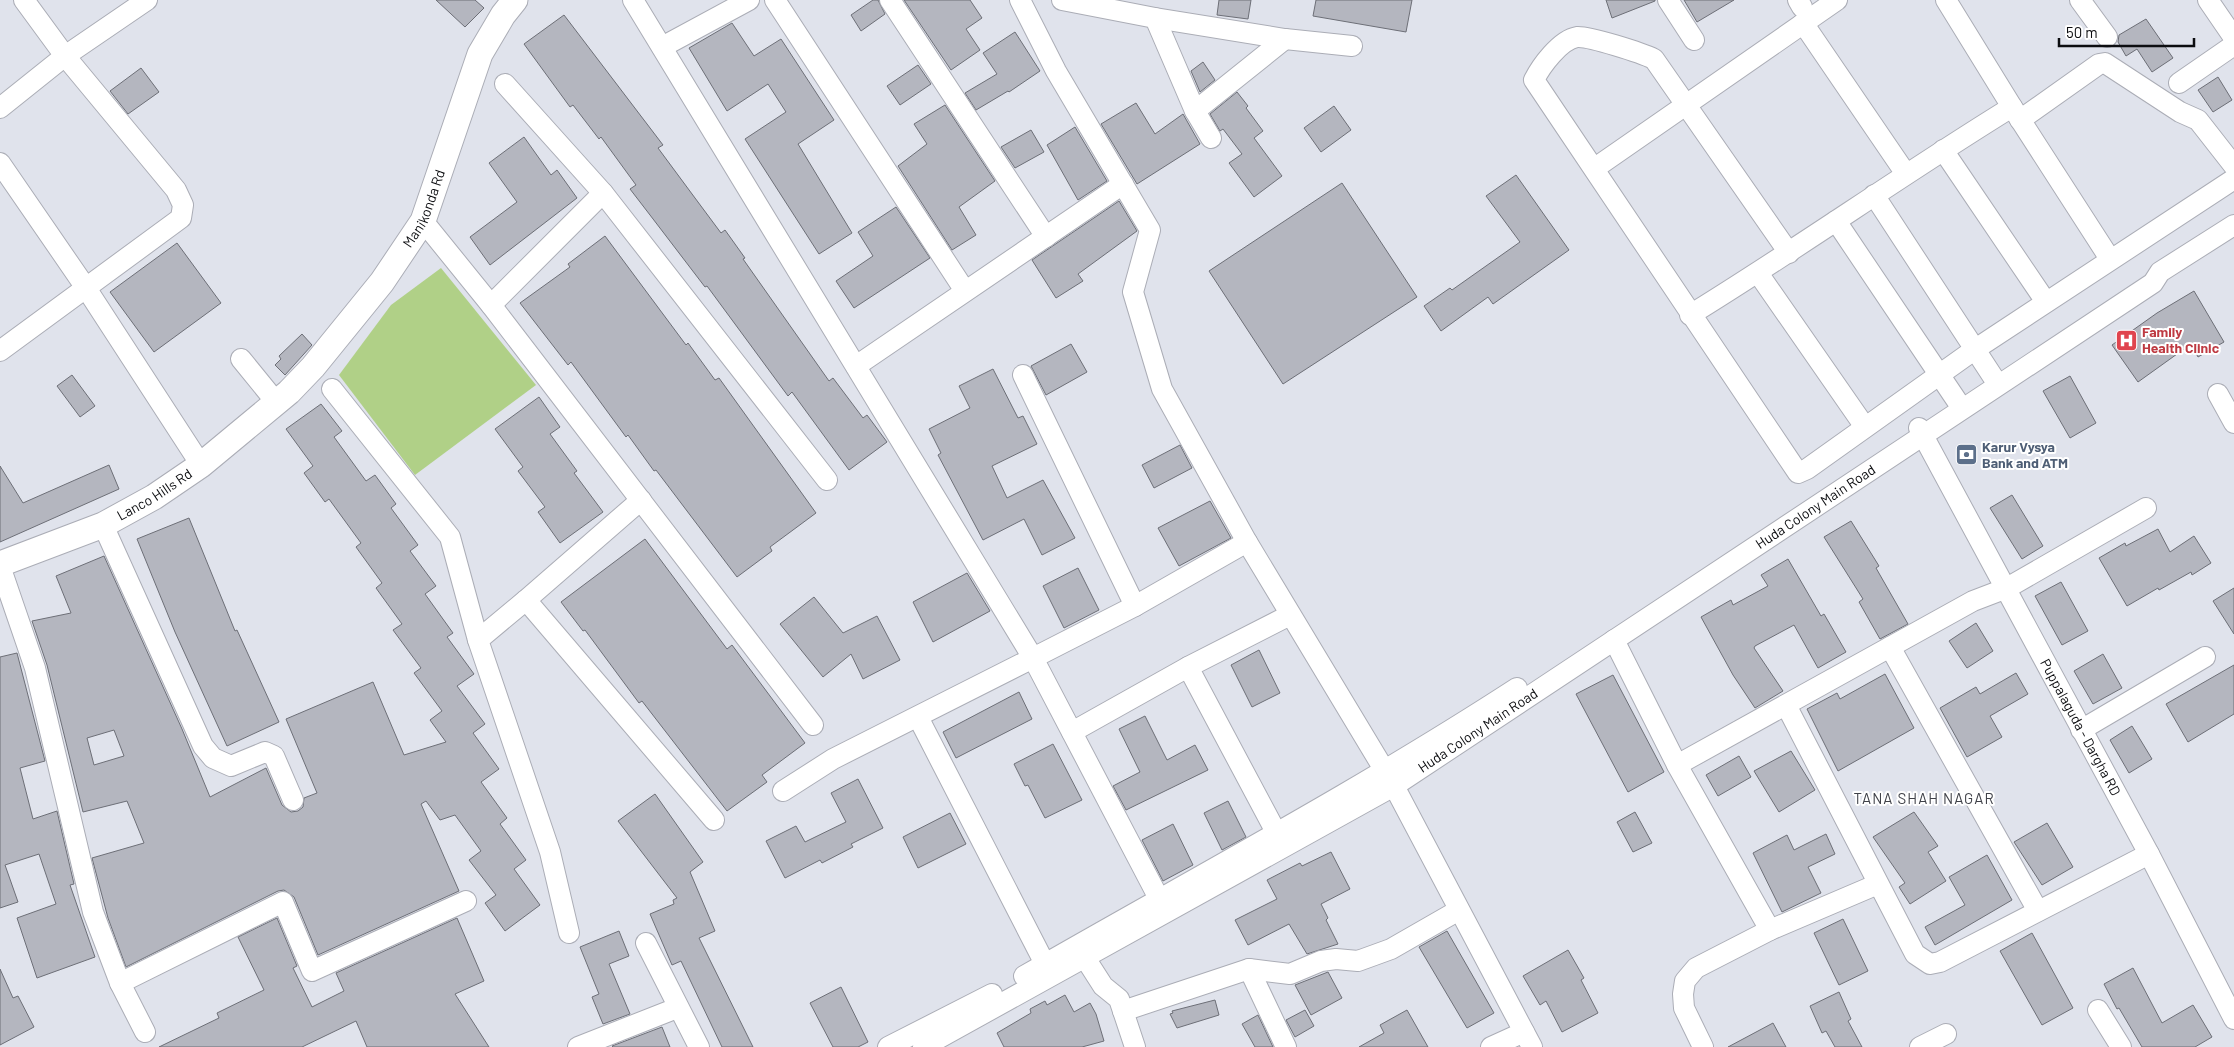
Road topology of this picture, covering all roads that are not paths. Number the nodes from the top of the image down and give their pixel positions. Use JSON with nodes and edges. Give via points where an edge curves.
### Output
{"nodes":[{"id":1,"x":24,"y":0,"type":"edge"},
{"id":2,"x":147,"y":0,"type":"edge"},
{"id":3,"x":516,"y":0,"type":"edge"},
{"id":4,"x":633,"y":0,"type":"edge"},
{"id":5,"x":749,"y":0,"type":"edge"},
{"id":6,"x":775,"y":0,"type":"edge"},
{"id":7,"x":890,"y":0,"type":"edge"},
{"id":8,"x":1020,"y":0,"type":"edge"},
{"id":9,"x":1062,"y":0,"type":"edge"},
{"id":10,"x":1668,"y":0,"type":"edge"},
{"id":11,"x":1838,"y":0,"type":"edge"},
{"id":12,"x":1946,"y":0,"type":"edge"},
{"id":13,"x":2080,"y":0,"type":"edge"},
{"id":14,"x":2208,"y":0,"type":"edge"},
{"id":15,"x":1801,"y":10,"type":"edge"},
{"id":16,"x":1155,"y":18,"type":"junction"},
{"id":17,"x":2107,"y":37,"type":"dead end"},
{"id":18,"x":2234,"y":38,"type":"edge"},
{"id":19,"x":1285,"y":39,"type":"junction"},
{"id":20,"x":1694,"y":40,"type":"dead end"},
{"id":21,"x":2234,"y":45,"type":"edge"},
{"id":22,"x":1352,"y":46,"type":"dead end"},
{"id":23,"x":662,"y":47,"type":"junction"},
{"id":24,"x":65,"y":56,"type":"junction"},
{"id":25,"x":2179,"y":83,"type":"dead end"},
{"id":26,"x":506,"y":84,"type":"dead end"},
{"id":27,"x":1686,"y":103,"type":"junction"},
{"id":28,"x":0,"y":108,"type":"edge"},
{"id":29,"x":1194,"y":110,"type":"junction"},
{"id":30,"x":2016,"y":113,"type":"junction"},
{"id":31,"x":1212,"y":138,"type":"dead end"},
{"id":32,"x":1943,"y":150,"type":"junction"},
{"id":33,"x":0,"y":163,"type":"edge"},
{"id":34,"x":2234,"y":166,"type":"edge"},
{"id":35,"x":1594,"y":168,"type":"junction"},
{"id":36,"x":1906,"y":174,"type":"junction"},
{"id":37,"x":2234,"y":179,"type":"edge"},
{"id":38,"x":1123,"y":184,"type":"junction"},
{"id":39,"x":603,"y":193,"type":"junction"},
{"id":40,"x":1874,"y":195,"type":"junction"},
{"id":41,"x":1836,"y":221,"type":"junction"},
{"id":42,"x":2234,"y":225,"type":"edge"},
{"id":43,"x":418,"y":230,"type":"junction"},
{"id":44,"x":1046,"y":237,"type":"junction"},
{"id":45,"x":1789,"y":253,"type":"junction"},
{"id":46,"x":2110,"y":259,"type":"junction"},
{"id":47,"x":1758,"y":273,"type":"junction"},
{"id":48,"x":2154,"y":276,"type":"junction"},
{"id":49,"x":86,"y":288,"type":"junction"},
{"id":50,"x":965,"y":292,"type":"junction"},
{"id":51,"x":2046,"y":302,"type":"junction"},
{"id":52,"x":491,"y":305,"type":"junction"},
{"id":53,"x":1690,"y":315,"type":"junction"},
{"id":54,"x":1974,"y":350,"type":"junction"},
{"id":55,"x":0,"y":352,"type":"edge"},
{"id":56,"x":242,"y":359,"type":"dead end"},
{"id":57,"x":856,"y":366,"type":"junction"},
{"id":58,"x":1023,"y":375,"type":"dead end"},
{"id":59,"x":1939,"y":375,"type":"junction"},
{"id":60,"x":1993,"y":377,"type":"junction"},
{"id":61,"x":332,"y":389,"type":"dead end"},
{"id":62,"x":2218,"y":394,"type":"dead end"},
{"id":63,"x":282,"y":397,"type":"junction"},
{"id":64,"x":1957,"y":401,"type":"junction"},
{"id":65,"x":2234,"y":423,"type":"edge"},
{"id":66,"x":1865,"y":428,"type":"junction"},
{"id":67,"x":1922,"y":432,"type":"junction"},
{"id":68,"x":201,"y":465,"type":"junction"},
{"id":69,"x":827,"y":480,"type":"dead end"},
{"id":70,"x":641,"y":500,"type":"junction"},
{"id":71,"x":2146,"y":508,"type":"dead end"},
{"id":72,"x":103,"y":525,"type":"junction"},
{"id":73,"x":1247,"y":542,"type":"junction"},
{"id":74,"x":0,"y":565,"type":"edge"},
{"id":75,"x":2006,"y":588,"type":"junction"},
{"id":76,"x":526,"y":600,"type":"junction"},
{"id":77,"x":1135,"y":606,"type":"junction"},
{"id":78,"x":1290,"y":614,"type":"junction"},
{"id":79,"x":478,"y":640,"type":"junction"},
{"id":80,"x":1614,"y":640,"type":"junction"},
{"id":81,"x":1890,"y":647,"type":"junction"},
{"id":82,"x":2205,"y":657,"type":"dead end"},
{"id":83,"x":1033,"y":658,"type":"junction"},
{"id":84,"x":1188,"y":667,"type":"junction"},
{"id":85,"x":1786,"y":705,"type":"junction"},
{"id":86,"x":918,"y":717,"type":"junction"},
{"id":87,"x":813,"y":725,"type":"dead end"},
{"id":88,"x":2081,"y":730,"type":"junction"},
{"id":89,"x":1072,"y":732,"type":"junction"},
{"id":90,"x":1677,"y":765,"type":"junction"},
{"id":91,"x":1390,"y":779,"type":"junction"},
{"id":92,"x":783,"y":791,"type":"dead end"},
{"id":93,"x":293,"y":800,"type":"dead end"},
{"id":94,"x":714,"y":820,"type":"dead end"},
{"id":95,"x":1277,"y":834,"type":"junction"},
{"id":96,"x":2149,"y":854,"type":"junction"},
{"id":97,"x":1878,"y":884,"type":"junction"},
{"id":98,"x":466,"y":901,"type":"dead end"},
{"id":99,"x":1163,"y":905,"type":"junction"},
{"id":100,"x":1459,"y":910,"type":"junction"},
{"id":101,"x":2038,"y":911,"type":"junction"},
{"id":102,"x":1770,"y":930,"type":"junction"},
{"id":103,"x":569,"y":933,"type":"dead end"},
{"id":104,"x":646,"y":943,"type":"dead end"},
{"id":105,"x":1080,"y":952,"type":"junction"},
{"id":106,"x":1045,"y":964,"type":"junction"},
{"id":107,"x":1249,"y":970,"type":"junction"},
{"id":108,"x":120,"y":983,"type":"junction"},
{"id":109,"x":677,"y":1008,"type":"junction"},
{"id":110,"x":2098,"y":1010,"type":"dead end"},
{"id":111,"x":1123,"y":1011,"type":"junction"},
{"id":112,"x":2234,"y":1019,"type":"edge"},
{"id":113,"x":145,"y":1032,"type":"dead end"},
{"id":114,"x":1946,"y":1034,"type":"dead end"},
{"id":115,"x":1528,"y":1040,"type":"edge"},
{"id":116,"x":578,"y":1047,"type":"edge"},
{"id":117,"x":699,"y":1047,"type":"edge"},
{"id":118,"x":888,"y":1047,"type":"edge"},
{"id":119,"x":923,"y":1047,"type":"edge"},
{"id":120,"x":1135,"y":1047,"type":"edge"},
{"id":121,"x":1286,"y":1047,"type":"edge"},
{"id":122,"x":1491,"y":1047,"type":"edge"},
{"id":123,"x":1702,"y":1047,"type":"edge"},
{"id":124,"x":1920,"y":1047,"type":"edge"},
{"id":125,"x":2121,"y":1047,"type":"edge"}],
"edges":[{"from":1,"to":24,"type":"street"},
{"from":2,"to":24,"type":"street"},
{"from":3,"to":43,"type":"street","name":"Manikonda Rd","via":[[480,54]]},
{"from":4,"to":23,"type":"street"},
{"from":5,"to":23,"type":"street"},
{"from":6,"to":50,"type":"street"},
{"from":7,"to":44,"type":"street"},
{"from":8,"to":38,"type":"street","via":[[1056,71]]},
{"from":9,"to":16,"type":"street"},
{"from":10,"to":20,"type":"street"},
{"from":11,"to":15,"type":"street"},
{"from":12,"to":30,"type":"street"},
{"from":13,"to":17,"type":"street"},
{"from":14,"to":18,"type":"street"},
{"from":15,"to":27,"type":"street"},
{"from":15,"to":36,"type":"street"},
{"from":16,"to":19,"type":"street"},
{"from":16,"to":29,"type":"street"},
{"from":19,"to":22,"type":"street"},
{"from":19,"to":29,"type":"street"},
{"from":21,"to":25,"type":"street"},
{"from":23,"to":57,"type":"street"},
{"from":24,"to":28,"type":"street"},
{"from":24,"to":49,"type":"street","via":[[176,190],[183,205],[181,218]]},
{"from":26,"to":39,"type":"street"},
{"from":27,"to":35,"type":"street"},
{"from":27,"to":35,"type":"street","via":[[1654,59],[1578,37],[1566,41],[1534,80]]},
{"from":27,"to":45,"type":"street"},
{"from":29,"to":31,"type":"street"},
{"from":30,"to":32,"type":"street"},
{"from":30,"to":34,"type":"street","via":[[2099,64],[2105,64],[2198,120]]},
{"from":30,"to":46,"type":"street"},
{"from":32,"to":36,"type":"street"},
{"from":32,"to":51,"type":"street"},
{"from":33,"to":49,"type":"street"},
{"from":35,"to":53,"type":"street"},
{"from":36,"to":40,"type":"street"},
{"from":37,"to":46,"type":"street"},
{"from":38,"to":44,"type":"street"},
{"from":38,"to":73,"type":"street","via":[[1150,230],[1133,292],[1162,389]]},
{"from":39,"to":52,"type":"street"},
{"from":39,"to":69,"type":"street"},
{"from":40,"to":41,"type":"street"},
{"from":40,"to":54,"type":"street"},
{"from":41,"to":45,"type":"street"},
{"from":41,"to":59,"type":"street"},
{"from":42,"to":48,"type":"street","name":"Huda Colony Main Road"},
{"from":43,"to":52,"type":"street"},
{"from":43,"to":63,"type":"street","name":"Manikonda Rd","via":[[376,290],[313,367]]},
{"from":44,"to":50,"type":"street"},
{"from":45,"to":47,"type":"street"},
{"from":46,"to":51,"type":"street"},
{"from":47,"to":53,"type":"street"},
{"from":47,"to":66,"type":"street"},
{"from":48,"to":60,"type":"street"},
{"from":48,"to":67,"type":"street","name":"Huda Colony Main Road"},
{"from":49,"to":55,"type":"street"},
{"from":49,"to":68,"type":"street"},
{"from":50,"to":57,"type":"street"},
{"from":51,"to":54,"type":"street"},
{"from":52,"to":70,"type":"street"},
{"from":53,"to":66,"type":"street","via":[[1798,473]]},
{"from":54,"to":59,"type":"street"},
{"from":54,"to":60,"type":"street"},
{"from":56,"to":63,"type":"street"},
{"from":57,"to":83,"type":"street"},
{"from":58,"to":77,"type":"street"},
{"from":59,"to":64,"type":"street"},
{"from":59,"to":66,"type":"street"},
{"from":60,"to":64,"type":"street"},
{"from":61,"to":79,"type":"street","via":[[450,536]]},
{"from":62,"to":65,"type":"street"},
{"from":63,"to":68,"type":"street","name":"Lanco Hills Rd"},
{"from":64,"to":67,"type":"street"},
{"from":67,"to":75,"type":"street","name":"Puppalaguda - Dargha RD"},
{"from":67,"to":80,"type":"street","name":"Huda Colony Main Road"},
{"from":67,"to":91,"type":"street","via":[[1428,746]]},
{"from":68,"to":72,"type":"street","name":"Lanco Hills Rd","via":[[154,497]]},
{"from":70,"to":76,"type":"street"},
{"from":70,"to":87,"type":"street"},
{"from":71,"to":75,"type":"street"},
{"from":72,"to":74,"type":"street","name":"Lanco Hills Rd"},
{"from":72,"to":93,"type":"street","via":[[203,746],[213,758],[231,766],[265,752],[274,756]]},
{"from":73,"to":77,"type":"street"},
{"from":73,"to":78,"type":"street"},
{"from":74,"to":108,"type":"street","via":[[35,668],[93,912]]},
{"from":75,"to":81,"type":"street","via":[[1972,601]]},
{"from":75,"to":88,"type":"street","name":"Puppalaguda - Dargha RD"},
{"from":76,"to":79,"type":"street"},
{"from":76,"to":94,"type":"street"},
{"from":77,"to":83,"type":"street"},
{"from":78,"to":84,"type":"street"},
{"from":78,"to":91,"type":"street"},
{"from":79,"to":103,"type":"street","via":[[550,852]]},
{"from":80,"to":90,"type":"street"},
{"from":80,"to":91,"type":"street","name":"Huda Colony Main Road"},
{"from":81,"to":85,"type":"street"},
{"from":81,"to":101,"type":"street"},
{"from":82,"to":88,"type":"street"},
{"from":83,"to":86,"type":"street"},
{"from":83,"to":89,"type":"street"},
{"from":84,"to":89,"type":"street"},
{"from":84,"to":95,"type":"street"},
{"from":85,"to":90,"type":"street"},
{"from":85,"to":97,"type":"street"},
{"from":86,"to":92,"type":"street","via":[[833,759]]},
{"from":86,"to":106,"type":"street"},
{"from":88,"to":96,"type":"street","name":"Puppalaguda - Dargha RD"},
{"from":89,"to":99,"type":"street"},
{"from":90,"to":102,"type":"street"},
{"from":91,"to":95,"type":"street"},
{"from":91,"to":99,"type":"street"},
{"from":91,"to":100,"type":"street"},
{"from":95,"to":99,"type":"street"},
{"from":96,"to":101,"type":"street"},
{"from":96,"to":112,"type":"street","name":"Puppalaguda - Dargha RD"},
{"from":97,"to":101,"type":"street","via":[[1915,954],[1930,964],[1940,962]]},
{"from":97,"to":102,"type":"street"},
{"from":98,"to":108,"type":"street","via":[[312,971],[283,902]]},
{"from":99,"to":105,"type":"street"},
{"from":100,"to":107,"type":"street","via":[[1391,950],[1358,961],[1336,959],[1290,974]]},
{"from":100,"to":115,"type":"street"},
{"from":102,"to":123,"type":"street","via":[[1696,968],[1685,981],[1684,1008]]},
{"from":104,"to":109,"type":"street"},
{"from":105,"to":106,"type":"street"},
{"from":105,"to":111,"type":"street","via":[[1103,986],[1118,999]]},
{"from":105,"to":119,"type":"street"},
{"from":106,"to":118,"type":"street"},
{"from":107,"to":111,"type":"street"},
{"from":107,"to":121,"type":"street"},
{"from":108,"to":113,"type":"street"},
{"from":109,"to":116,"type":"street"},
{"from":109,"to":117,"type":"street"},
{"from":110,"to":125,"type":"street"},
{"from":111,"to":120,"type":"street"},
{"from":114,"to":124,"type":"street"},
{"from":115,"to":122,"type":"street"}]}
